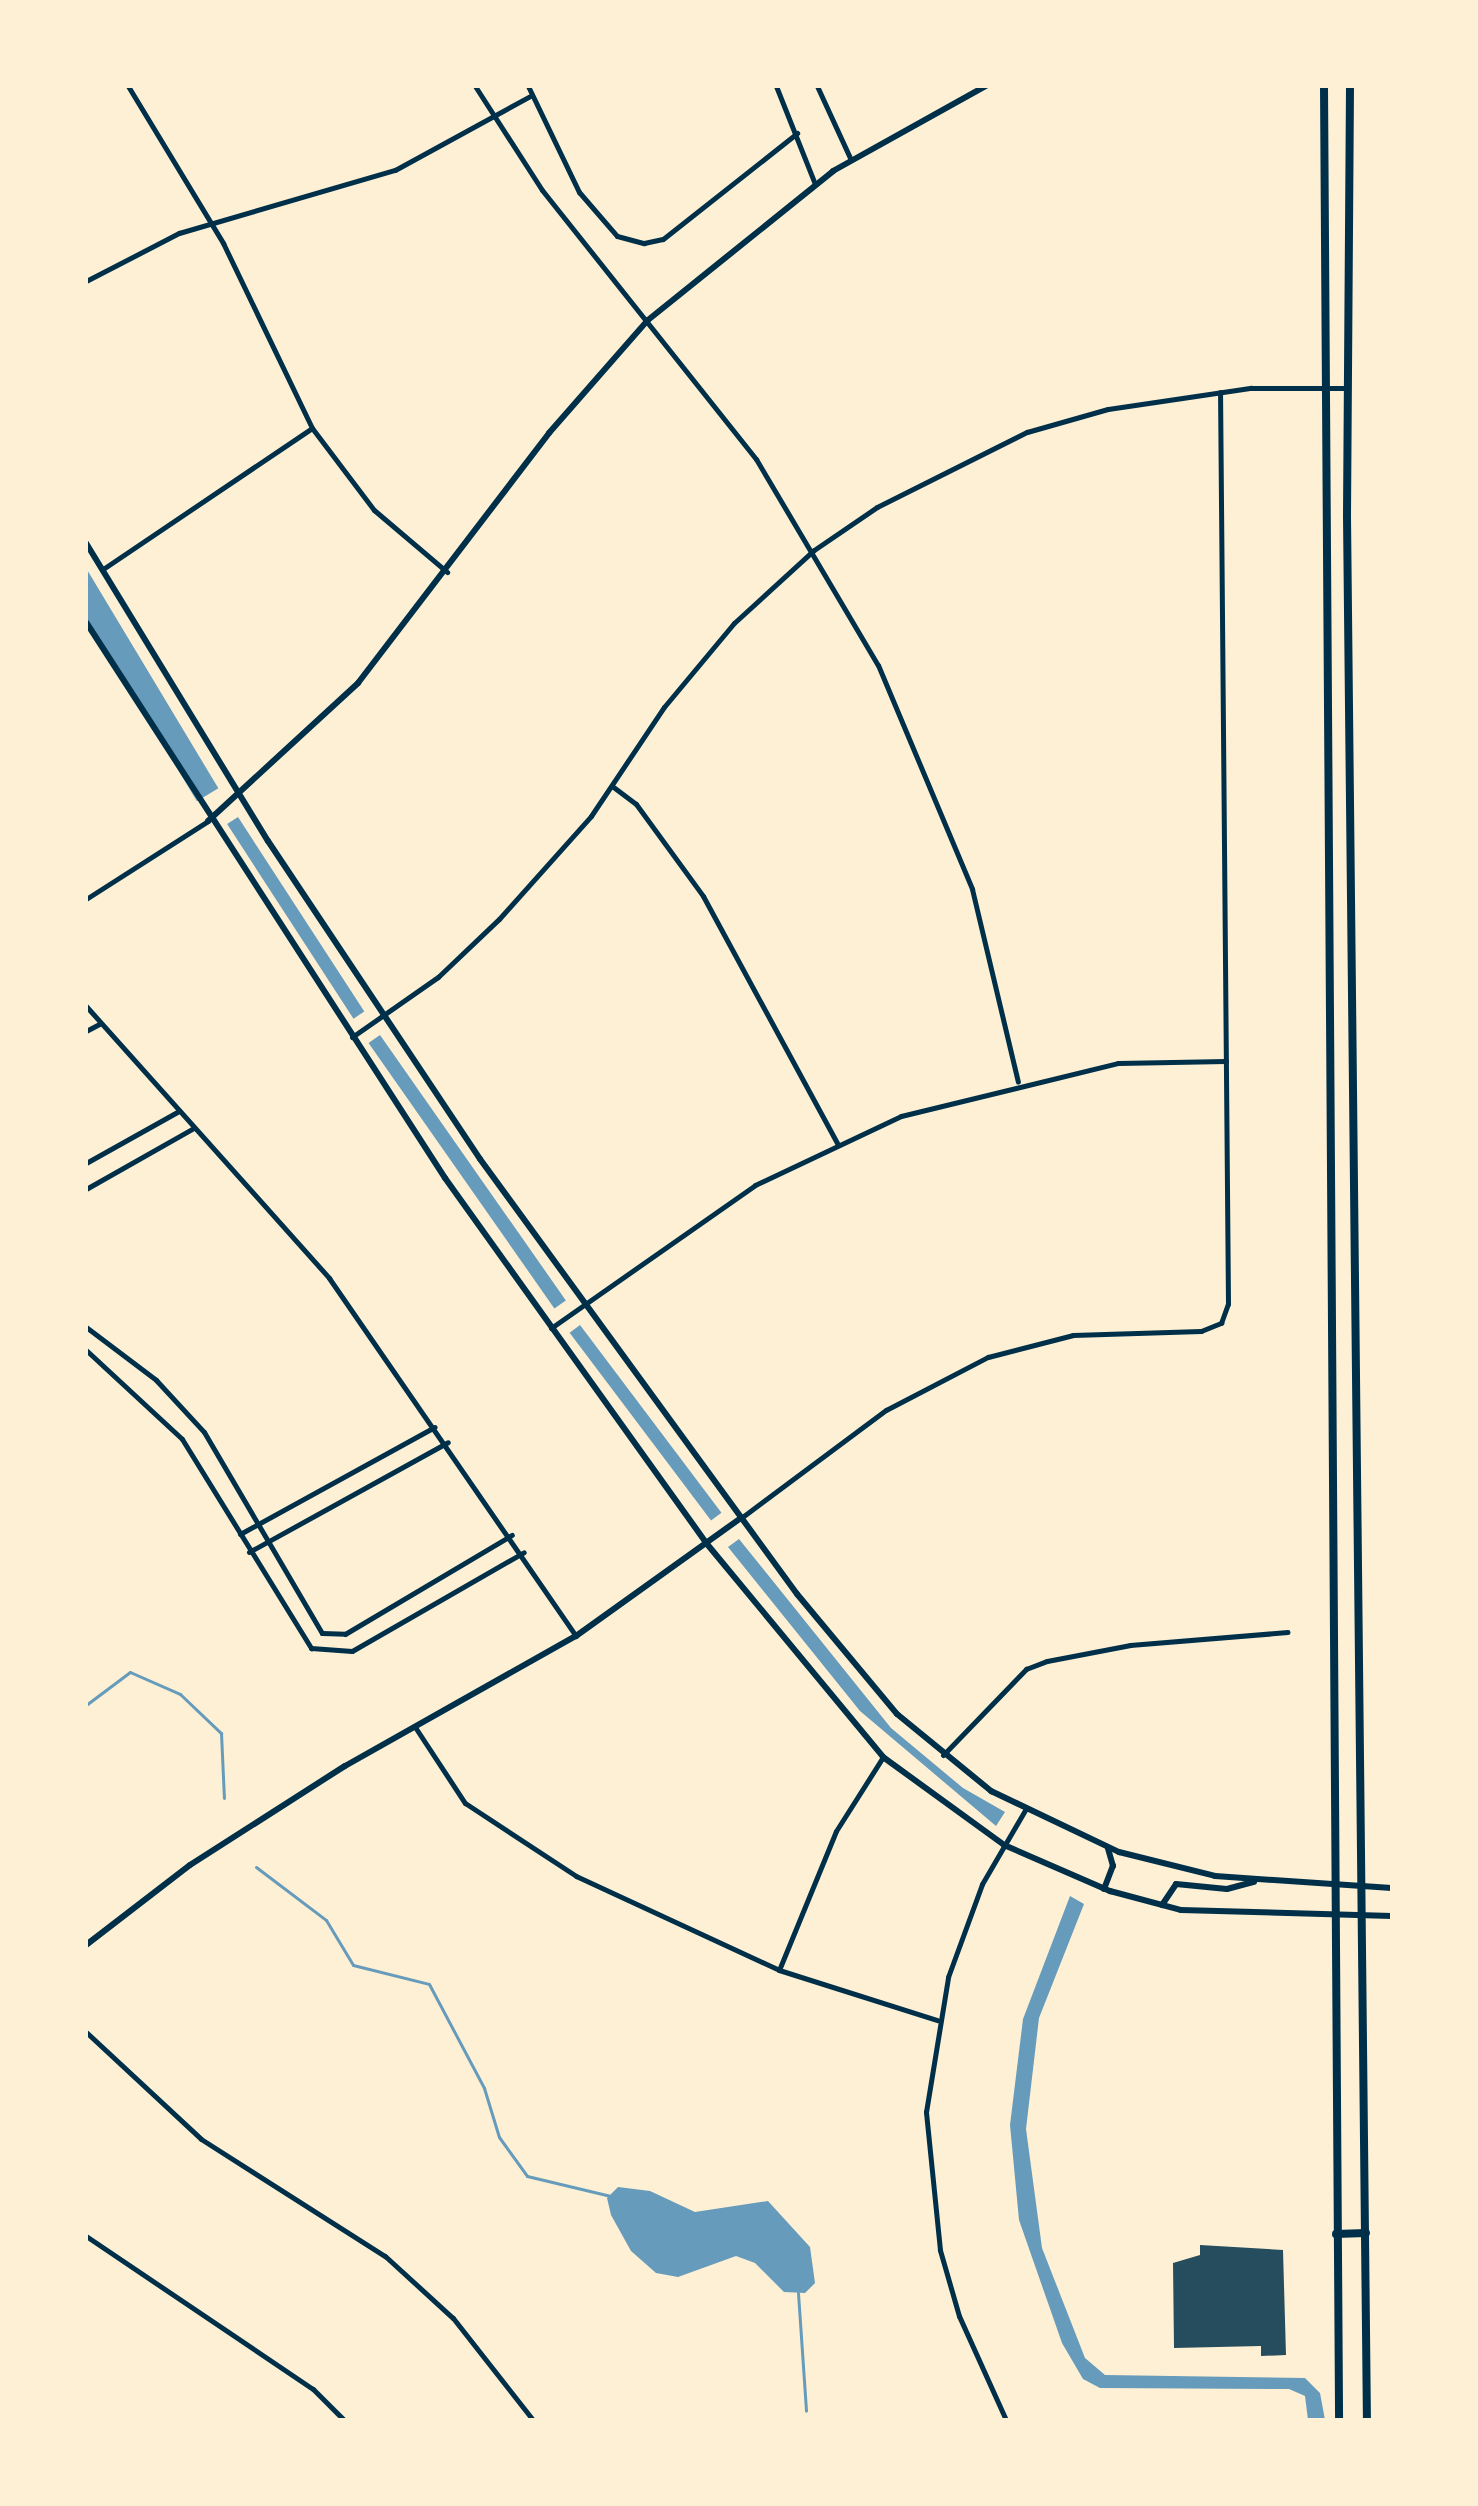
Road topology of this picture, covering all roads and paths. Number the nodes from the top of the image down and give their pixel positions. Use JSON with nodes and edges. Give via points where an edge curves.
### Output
{"nodes":[{"id":1,"x":128,"y":86,"type":"edge"},
{"id":2,"x":528,"y":86,"type":"edge"},
{"id":3,"x":776,"y":86,"type":"edge"},
{"id":4,"x":817,"y":86,"type":"edge"},
{"id":5,"x":986,"y":86,"type":"edge"},
{"id":6,"x":1324,"y":86,"type":"edge"},
{"id":7,"x":1350,"y":86,"type":"edge"},
{"id":8,"x":478,"y":87,"type":"edge"},
{"id":9,"x":532,"y":95,"type":"junction"},
{"id":10,"x":492,"y":114,"type":"junction"},
{"id":11,"x":797,"y":133,"type":"junction"},
{"id":12,"x":851,"y":160,"type":"junction"},
{"id":13,"x":815,"y":184,"type":"junction"},
{"id":14,"x":211,"y":224,"type":"junction"},
{"id":15,"x":86,"y":281,"type":"edge"},
{"id":16,"x":648,"y":320,"type":"junction"},
{"id":17,"x":1321,"y":387,"type":"junction"},
{"id":18,"x":1347,"y":388,"type":"junction"},
{"id":19,"x":1220,"y":392,"type":"junction"},
{"id":20,"x":312,"y":428,"type":"junction"},
{"id":21,"x":86,"y":543,"type":"edge"},
{"id":22,"x":814,"y":550,"type":"junction"},
{"id":23,"x":103,"y":569,"type":"junction"},
{"id":24,"x":447,"y":572,"type":"junction"},
{"id":25,"x":86,"y":622,"type":"edge"},
{"id":26,"x":612,"y":786,"type":"junction"},
{"id":27,"x":239,"y":796,"type":"junction"},
{"id":28,"x":208,"y":821,"type":"junction"},
{"id":29,"x":86,"y":899,"type":"edge"},
{"id":30,"x":86,"y":1007,"type":"edge"},
{"id":31,"x":382,"y":1016,"type":"junction"},
{"id":32,"x":99,"y":1024,"type":"junction"},
{"id":33,"x":86,"y":1031,"type":"edge"},
{"id":34,"x":351,"y":1038,"type":"junction"},
{"id":35,"x":1226,"y":1061,"type":"junction"},
{"id":36,"x":1018,"y":1082,"type":"junction"},
{"id":37,"x":179,"y":1111,"type":"junction"},
{"id":38,"x":194,"y":1128,"type":"junction"},
{"id":39,"x":837,"y":1143,"type":"junction"},
{"id":40,"x":86,"y":1163,"type":"edge"},
{"id":41,"x":86,"y":1189,"type":"edge"},
{"id":42,"x":584,"y":1306,"type":"junction"},
{"id":43,"x":86,"y":1327,"type":"edge"},
{"id":44,"x":551,"y":1328,"type":"junction"},
{"id":45,"x":86,"y":1350,"type":"edge"},
{"id":46,"x":435,"y":1427,"type":"junction"},
{"id":47,"x":448,"y":1442,"type":"junction"},
{"id":48,"x":741,"y":1518,"type":"junction"},
{"id":49,"x":258,"y":1525,"type":"junction"},
{"id":50,"x":240,"y":1534,"type":"junction"},
{"id":51,"x":512,"y":1535,"type":"junction"},
{"id":52,"x":268,"y":1542,"type":"junction"},
{"id":53,"x":707,"y":1544,"type":"junction"},
{"id":54,"x":249,"y":1552,"type":"junction"},
{"id":55,"x":524,"y":1552,"type":"junction"},
{"id":56,"x":1287,"y":1632,"type":"dead end"},
{"id":57,"x":576,"y":1636,"type":"junction"},
{"id":58,"x":415,"y":1727,"type":"junction"},
{"id":59,"x":943,"y":1755,"type":"junction"},
{"id":60,"x":883,"y":1757,"type":"junction"},
{"id":61,"x":1025,"y":1810,"type":"junction"},
{"id":62,"x":1004,"y":1845,"type":"junction"},
{"id":63,"x":1108,"y":1848,"type":"junction"},
{"id":64,"x":1257,"y":1881,"type":"junction"},
{"id":65,"x":1331,"y":1882,"type":"junction"},
{"id":66,"x":1364,"y":1887,"type":"junction"},
{"id":67,"x":1392,"y":1888,"type":"edge"},
{"id":68,"x":1104,"y":1889,"type":"junction"},
{"id":69,"x":1162,"y":1905,"type":"junction"},
{"id":70,"x":1332,"y":1915,"type":"junction"},
{"id":71,"x":1365,"y":1916,"type":"junction"},
{"id":72,"x":1392,"y":1916,"type":"edge"},
{"id":73,"x":86,"y":1945,"type":"edge"},
{"id":74,"x":779,"y":1970,"type":"junction"},
{"id":75,"x":937,"y":2020,"type":"junction"},
{"id":76,"x":86,"y":2032,"type":"edge"},
{"id":77,"x":1366,"y":2233,"type":"junction"},
{"id":78,"x":1336,"y":2234,"type":"junction"},
{"id":79,"x":86,"y":2236,"type":"edge"},
{"id":80,"x":344,"y":2420,"type":"edge"},
{"id":81,"x":533,"y":2420,"type":"edge"},
{"id":82,"x":1006,"y":2420,"type":"edge"},
{"id":83,"x":1339,"y":2420,"type":"edge"},
{"id":84,"x":1367,"y":2420,"type":"edge"}],
"edges":[{"from":1,"to":14,"type":"street"},
{"from":2,"to":9,"type":"street"},
{"from":3,"to":11,"type":"street"},
{"from":4,"to":12,"type":"street"},
{"from":5,"to":12,"type":"street"},
{"from":6,"to":17,"type":"main road"},
{"from":7,"to":18,"type":"main road"},
{"from":8,"to":10,"type":"street"},
{"from":9,"to":10,"type":"street"},
{"from":9,"to":11,"type":"street","via":[[579,192],[617,236],[644,243],[663,239]]},
{"from":10,"to":14,"type":"street","via":[[395,170]]},
{"from":10,"to":16,"type":"street","via":[[560,214]]},
{"from":11,"to":13,"type":"street"},
{"from":12,"to":13,"type":"street"},
{"from":13,"to":16,"type":"street"},
{"from":14,"to":15,"type":"street","via":[[143,249]]},
{"from":14,"to":20,"type":"street"},
{"from":16,"to":22,"type":"street","via":[[756,459]]},
{"from":16,"to":24,"type":"street","via":[[549,433]]},
{"from":17,"to":18,"type":"street"},
{"from":17,"to":19,"type":"street"},
{"from":17,"to":65,"type":"main road"},
{"from":18,"to":66,"type":"main road"},
{"from":19,"to":22,"type":"street","via":[[1108,409],[1027,432],[877,507]]},
{"from":19,"to":35,"type":"street"},
{"from":20,"to":23,"type":"street"},
{"from":20,"to":24,"type":"street","via":[[374,510]]},
{"from":21,"to":23,"type":"street"},
{"from":22,"to":26,"type":"street","via":[[734,623],[657,716]]},
{"from":22,"to":36,"type":"street","via":[[878,665],[949,823]]},
{"from":23,"to":27,"type":"street"},
{"from":24,"to":27,"type":"street","via":[[358,683]]},
{"from":25,"to":28,"type":"street"},
{"from":26,"to":31,"type":"street","via":[[499,919],[438,977]]},
{"from":26,"to":39,"type":"street","via":[[636,804],[703,896]]},
{"from":27,"to":28,"type":"street"},
{"from":27,"to":31,"type":"street"},
{"from":28,"to":29,"type":"street"},
{"from":28,"to":34,"type":"street"},
{"from":30,"to":32,"type":"street"},
{"from":31,"to":34,"type":"street"},
{"from":31,"to":42,"type":"street"},
{"from":32,"to":33,"type":"street"},
{"from":32,"to":37,"type":"street"},
{"from":34,"to":44,"type":"street"},
{"from":35,"to":36,"type":"street","via":[[1118,1063]]},
{"from":35,"to":48,"type":"street","via":[[1228,1304],[1221,1323],[1182,1333],[1073,1335],[988,1357],[919,1388]]},
{"from":36,"to":39,"type":"street"},
{"from":37,"to":38,"type":"street"},
{"from":37,"to":40,"type":"street"},
{"from":38,"to":41,"type":"street"},
{"from":38,"to":46,"type":"street","via":[[329,1278]]},
{"from":39,"to":42,"type":"street","via":[[735,1198]]},
{"from":42,"to":44,"type":"street"},
{"from":42,"to":48,"type":"street"},
{"from":43,"to":49,"type":"street","via":[[184,1407]]},
{"from":44,"to":53,"type":"street"},
{"from":45,"to":50,"type":"street","via":[[182,1439]]},
{"from":46,"to":47,"type":"street"},
{"from":46,"to":49,"type":"street"},
{"from":47,"to":51,"type":"street"},
{"from":47,"to":52,"type":"street"},
{"from":48,"to":53,"type":"street"},
{"from":48,"to":59,"type":"street","via":[[852,1664]]},
{"from":49,"to":50,"type":"street"},
{"from":49,"to":52,"type":"street"},
{"from":50,"to":54,"type":"street"},
{"from":51,"to":52,"type":"street","via":[[333,1635],[315,1625]]},
{"from":51,"to":55,"type":"street"},
{"from":52,"to":54,"type":"street"},
{"from":53,"to":57,"type":"street"},
{"from":53,"to":60,"type":"street"},
{"from":54,"to":55,"type":"street","via":[[300,1639],[337,1654]]},
{"from":55,"to":57,"type":"street"},
{"from":56,"to":59,"type":"street","via":[[1130,1645],[1047,1661],[1026,1669]]},
{"from":57,"to":58,"type":"street"},
{"from":58,"to":73,"type":"street","via":[[190,1865]]},
{"from":58,"to":74,"type":"street","via":[[449,1785],[502,1831],[636,1908]]},
{"from":59,"to":61,"type":"street"},
{"from":60,"to":62,"type":"street"},
{"from":60,"to":74,"type":"street","via":[[836,1831]]},
{"from":61,"to":62,"type":"street"},
{"from":61,"to":63,"type":"street"},
{"from":62,"to":68,"type":"street"},
{"from":62,"to":75,"type":"street","via":[[969,1915]]},
{"from":63,"to":64,"type":"street"},
{"from":63,"to":68,"type":"street","via":[[1113,1866]]},
{"from":64,"to":65,"type":"street"},
{"from":64,"to":69,"type":"street","via":[[1227,1889],[1176,1884]]},
{"from":65,"to":66,"type":"street"},
{"from":65,"to":70,"type":"main road"},
{"from":66,"to":67,"type":"street"},
{"from":66,"to":71,"type":"main road"},
{"from":68,"to":69,"type":"street"},
{"from":69,"to":70,"type":"street"},
{"from":70,"to":71,"type":"street"},
{"from":70,"to":78,"type":"main road"},
{"from":71,"to":72,"type":"street"},
{"from":71,"to":77,"type":"main road"},
{"from":74,"to":75,"type":"street"},
{"from":75,"to":82,"type":"street","via":[[926,2112],[934,2221],[959,2316]]},
{"from":76,"to":81,"type":"street","via":[[201,2139],[385,2256],[453,2318]]},
{"from":77,"to":78,"type":"main road"},
{"from":77,"to":84,"type":"main road"},
{"from":78,"to":83,"type":"main road"},
{"from":79,"to":80,"type":"street","via":[[313,2389]]}]}
